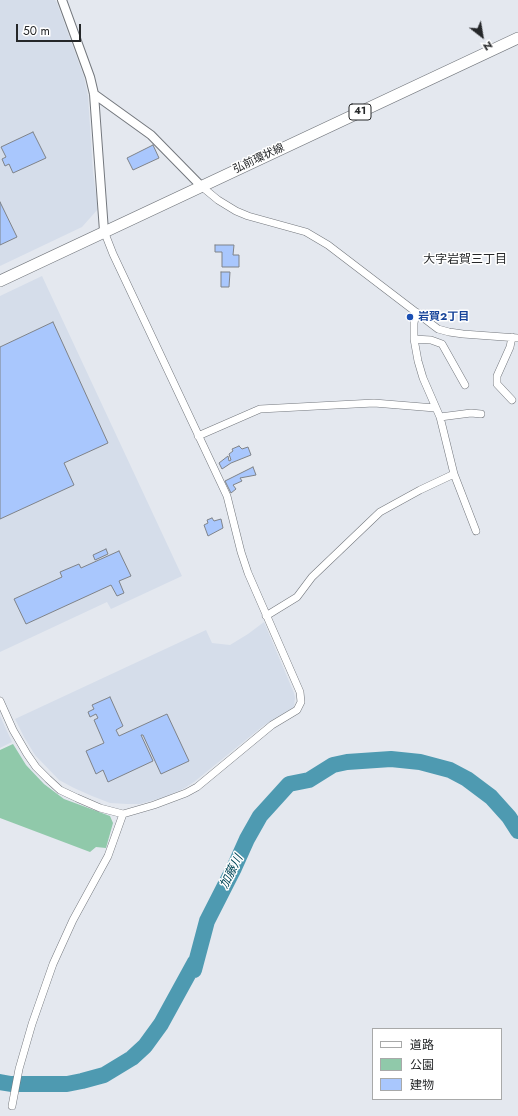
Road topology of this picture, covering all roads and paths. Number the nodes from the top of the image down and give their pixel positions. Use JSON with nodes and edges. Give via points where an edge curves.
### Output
{"nodes":[{"id":1,"x":62,"y":0,"type":"edge"},
{"id":2,"x":518,"y":38,"type":"edge"},
{"id":3,"x":94,"y":94,"type":"junction"},
{"id":4,"x":201,"y":186,"type":"junction"},
{"id":5,"x":104,"y":231,"type":"junction"},
{"id":6,"x":0,"y":281,"type":"edge"},
{"id":7,"x":416,"y":312,"type":"junction"},
{"id":8,"x":515,"y":337,"type":"edge"},
{"id":9,"x":414,"y":339,"type":"junction"},
{"id":10,"x":465,"y":385,"type":"dead end"},
{"id":11,"x":512,"y":400,"type":"dead end"},
{"id":12,"x":435,"y":408,"type":"junction"},
{"id":13,"x":481,"y":414,"type":"dead end"},
{"id":14,"x":440,"y":417,"type":"junction"},
{"id":15,"x":198,"y":436,"type":"junction"},
{"id":16,"x":454,"y":474,"type":"junction"},
{"id":17,"x":476,"y":531,"type":"dead end"},
{"id":18,"x":266,"y":616,"type":"junction"},
{"id":19,"x":0,"y":701,"type":"edge"},
{"id":20,"x":123,"y":814,"type":"junction"},
{"id":21,"x":12,"y":1106,"type":"dead end"}],
"edges":[{"from":1,"to":3,"type":"street","via":[[90,76]]},
{"from":2,"to":4,"type":"main road","name":"弘前環状線","number":"41"},
{"from":3,"to":4,"type":"street","via":[[151,135]]},
{"from":3,"to":5,"type":"street"},
{"from":4,"to":5,"type":"main road","name":"弘前環状線","number":"41"},
{"from":4,"to":7,"type":"street","via":[[236,211],[306,232],[328,245]]},
{"from":5,"to":6,"type":"main road","name":"弘前環状線","number":"41"},
{"from":5,"to":15,"type":"street"},
{"from":7,"to":8,"type":"street","via":[[438,329],[449,332]]},
{"from":7,"to":9,"type":"street"},
{"from":8,"to":11,"type":"street","via":[[497,376],[497,384]]},
{"from":9,"to":10,"type":"street","via":[[442,344]]},
{"from":9,"to":12,"type":"street","via":[[421,372]]},
{"from":12,"to":14,"type":"street"},
{"from":12,"to":15,"type":"street","via":[[374,403],[260,409]]},
{"from":13,"to":14,"type":"street"},
{"from":14,"to":16,"type":"street"},
{"from":15,"to":18,"type":"street","via":[[227,496],[241,552]]},
{"from":16,"to":17,"type":"street"},
{"from":16,"to":18,"type":"street","via":[[380,512],[312,577],[297,597]]},
{"from":18,"to":20,"type":"street","via":[[300,692],[301,702],[297,710],[272,725],[192,790]]},
{"from":19,"to":20,"type":"street","via":[[27,754],[48,779],[60,790],[77,798]]},
{"from":20,"to":21,"type":"street","via":[[108,856],[73,920],[53,964],[32,1024]]}]}
